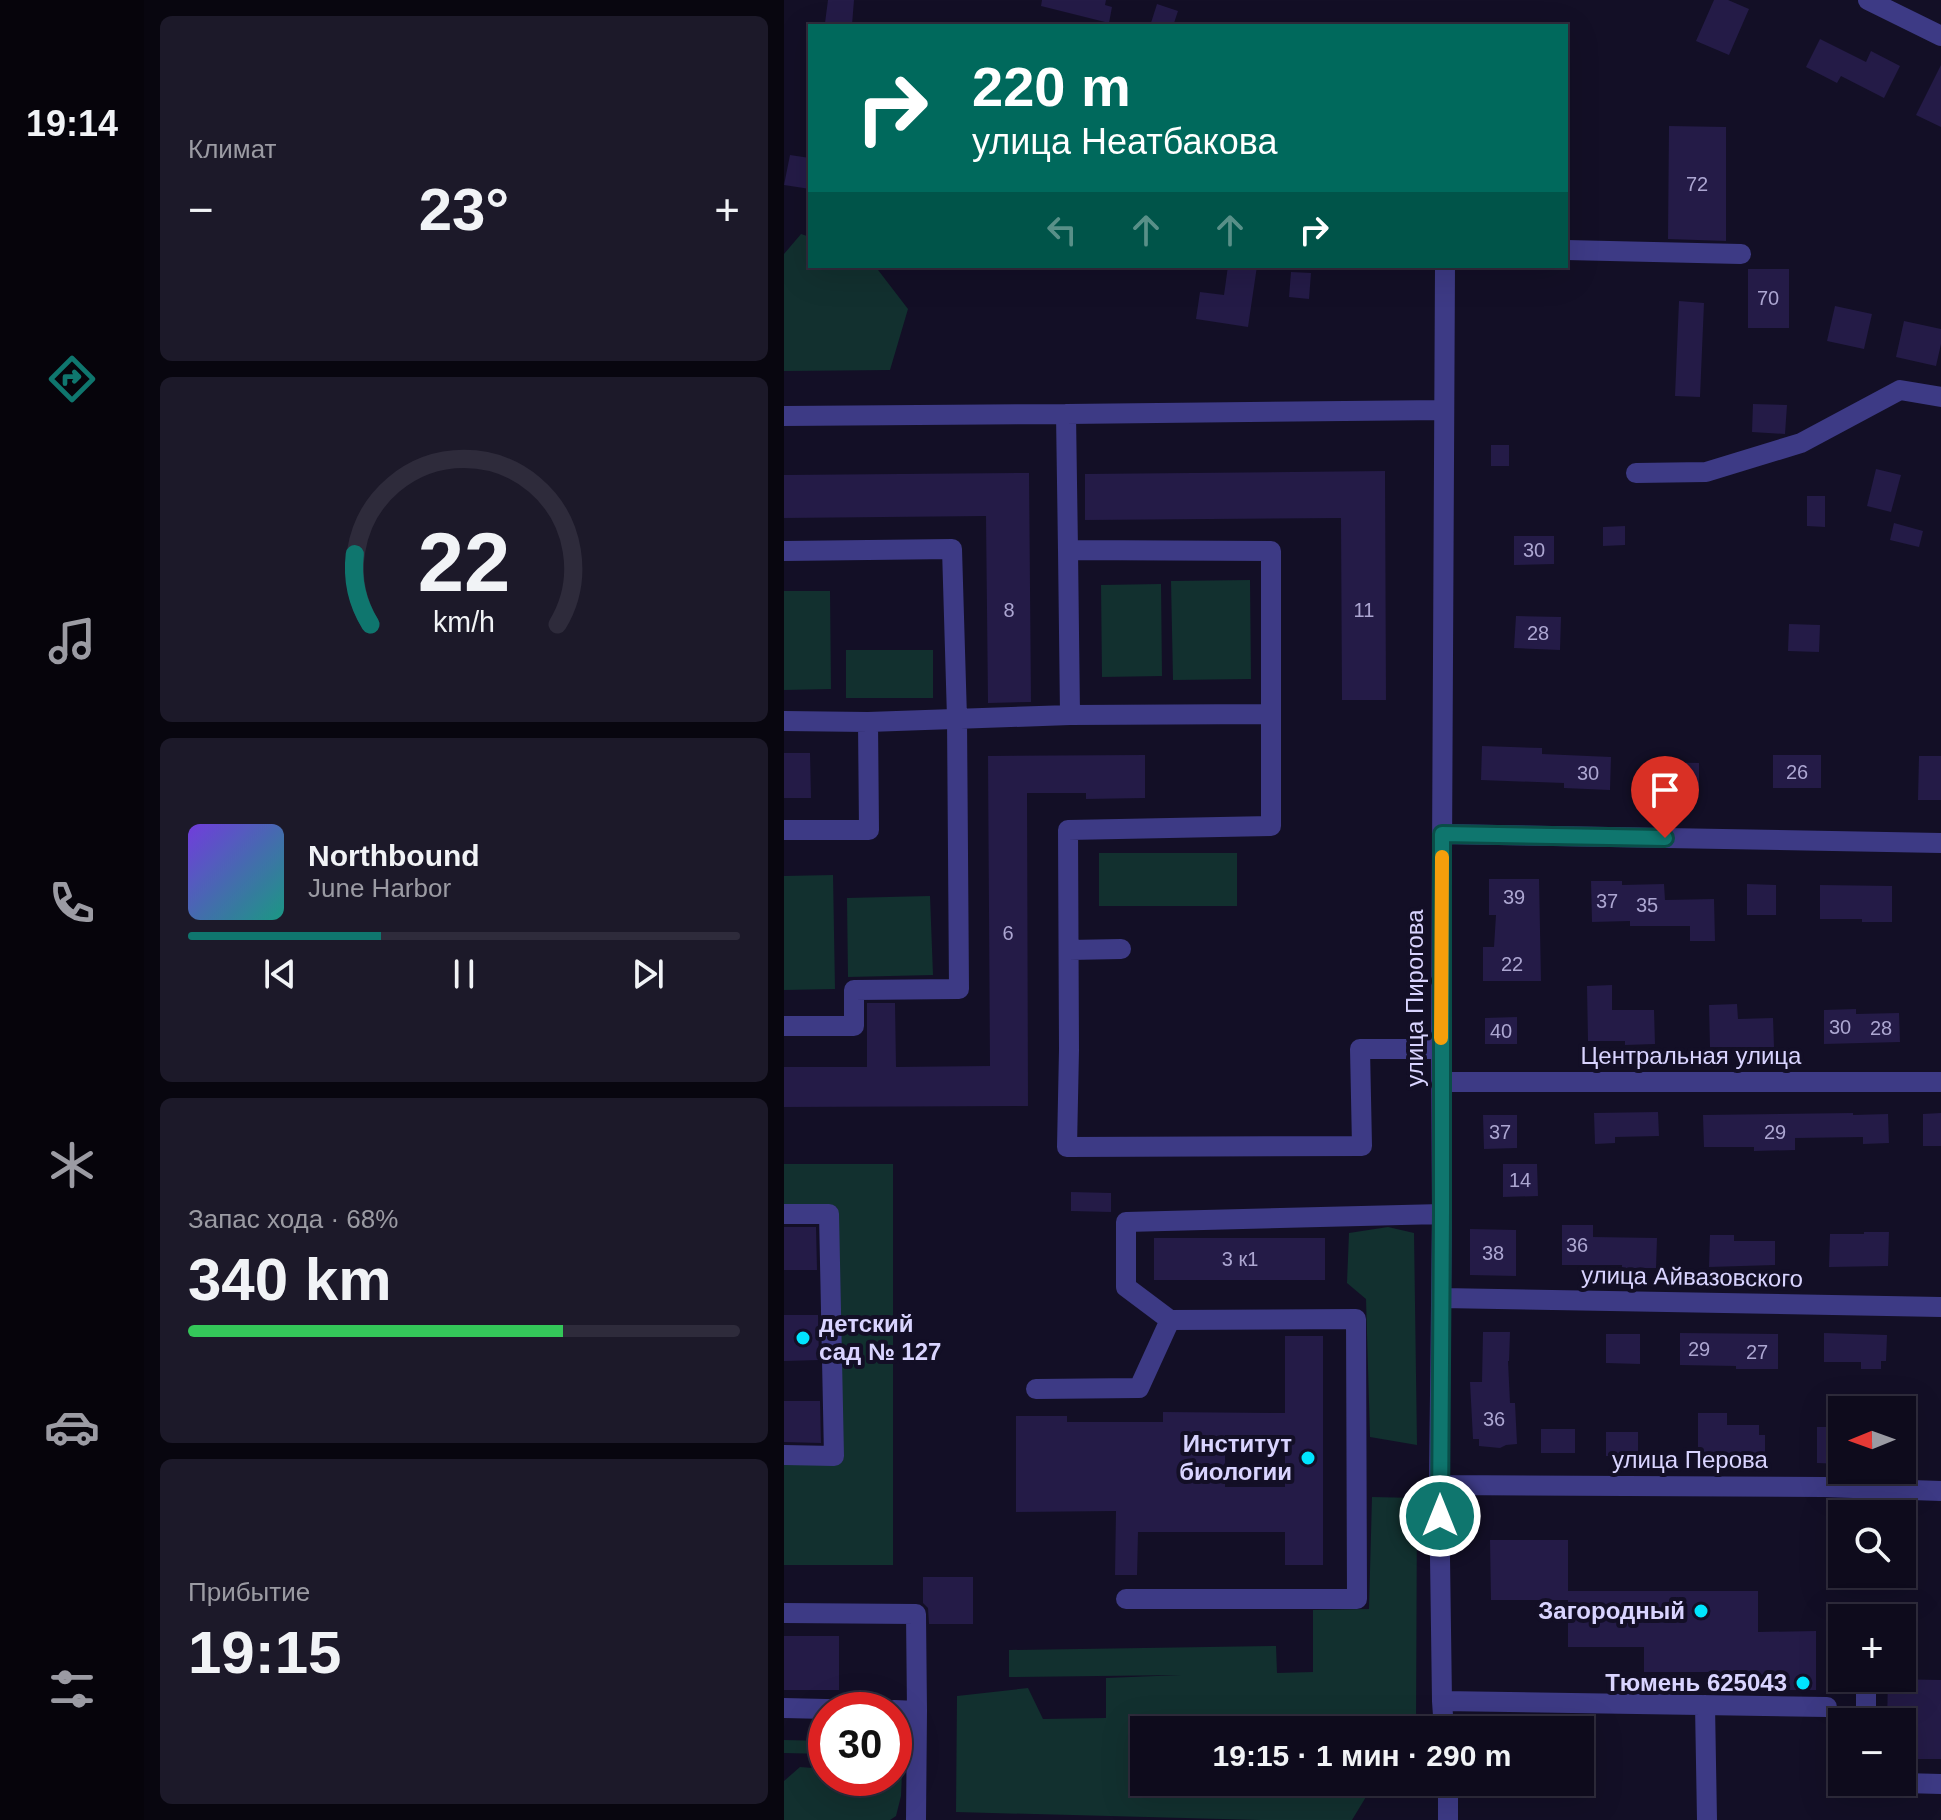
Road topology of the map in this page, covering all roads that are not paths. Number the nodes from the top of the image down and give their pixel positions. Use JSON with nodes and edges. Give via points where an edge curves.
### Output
{"nodes":[{"id":1,"x":1868,"y":0,"type":"edge"},
{"id":2,"x":1941,"y":36,"type":"edge"},
{"id":3,"x":1568,"y":250,"type":"edge"},
{"id":4,"x":1741,"y":254,"type":"dead end"},
{"id":5,"x":1445,"y":268,"type":"edge"},
{"id":6,"x":1941,"y":397,"type":"edge"},
{"id":7,"x":1444,"y":410,"type":"junction"},
{"id":8,"x":1066,"y":414,"type":"junction"},
{"id":9,"x":784,"y":416,"type":"edge"},
{"id":10,"x":1636,"y":473,"type":"dead end"},
{"id":11,"x":1068,"y":550,"type":"junction"},
{"id":12,"x":784,"y":551,"type":"edge"},
{"id":13,"x":1271,"y":714,"type":"junction"},
{"id":14,"x":1070,"y":715,"type":"junction"},
{"id":15,"x":957,"y":718,"type":"junction"},
{"id":16,"x":784,"y":721,"type":"edge"},
{"id":17,"x":868,"y":722,"type":"junction"},
{"id":18,"x":784,"y":830,"type":"edge"},
{"id":19,"x":1442,"y":834,"type":"junction"},
{"id":20,"x":1941,"y":843,"type":"edge"},
{"id":21,"x":1121,"y":949,"type":"dead end"},
{"id":22,"x":1069,"y":950,"type":"junction"},
{"id":23,"x":784,"y":1026,"type":"edge"},
{"id":24,"x":1441,"y":1049,"type":"junction"},
{"id":25,"x":1441,"y":1082,"type":"junction"},
{"id":26,"x":1941,"y":1082,"type":"edge"},
{"id":27,"x":784,"y":1214,"type":"edge"},
{"id":28,"x":1442,"y":1214,"type":"junction"},
{"id":29,"x":1442,"y":1298,"type":"junction"},
{"id":30,"x":1941,"y":1307,"type":"edge"},
{"id":31,"x":1170,"y":1320,"type":"junction"},
{"id":32,"x":1036,"y":1389,"type":"dead end"},
{"id":33,"x":784,"y":1455,"type":"edge"},
{"id":34,"x":1439,"y":1485,"type":"junction"},
{"id":35,"x":1941,"y":1491,"type":"edge"},
{"id":36,"x":1126,"y":1599,"type":"dead end"},
{"id":37,"x":784,"y":1613,"type":"edge"},
{"id":38,"x":1442,"y":1701,"type":"junction"},
{"id":39,"x":1705,"y":1705,"type":"junction"},
{"id":40,"x":1827,"y":1707,"type":"dead end"},
{"id":41,"x":784,"y":1708,"type":"edge"},
{"id":42,"x":808,"y":1709,"type":"edge"},
{"id":43,"x":912,"y":1711,"type":"edge"},
{"id":44,"x":917,"y":1711,"type":"junction"},
{"id":45,"x":1443,"y":1716,"type":"edge"},
{"id":46,"x":1916,"y":1783,"type":"edge"},
{"id":47,"x":1941,"y":1784,"type":"edge"},
{"id":48,"x":1448,"y":1796,"type":"edge"},
{"id":49,"x":916,"y":1820,"type":"edge"},
{"id":50,"x":1448,"y":1820,"type":"edge"},
{"id":51,"x":1707,"y":1820,"type":"edge"}],
"edges":[{"from":1,"to":2,"type":"street"},
{"from":3,"to":4,"type":"street"},
{"from":5,"to":7,"type":"street","name":"улица Пирогова"},
{"from":6,"to":10,"type":"street","via":[[1900,390],[1801,443],[1706,472]]},
{"from":7,"to":8,"type":"street"},
{"from":7,"to":19,"type":"street","name":"улица Пирогова"},
{"from":8,"to":9,"type":"street"},
{"from":8,"to":11,"type":"street"},
{"from":11,"to":13,"type":"street","via":[[1271,551]]},
{"from":11,"to":14,"type":"street"},
{"from":12,"to":15,"type":"street","via":[[952,549]]},
{"from":13,"to":14,"type":"street"},
{"from":13,"to":22,"type":"street","via":[[1271,826],[1068,830]]},
{"from":14,"to":15,"type":"street"},
{"from":15,"to":17,"type":"street"},
{"from":15,"to":23,"type":"street","via":[[959,989],[854,990],[854,1026]]},
{"from":16,"to":17,"type":"street"},
{"from":17,"to":18,"type":"street","via":[[869,830]]},
{"from":19,"to":20,"type":"street"},
{"from":19,"to":24,"type":"street","name":"улица Пирогова"},
{"from":21,"to":22,"type":"street"},
{"from":22,"to":24,"type":"street","via":[[1067,1147],[1362,1146],[1360,1049]]},
{"from":24,"to":25,"type":"street","name":"улица Пирогова"},
{"from":25,"to":26,"type":"street","name":"Центральная улица"},
{"from":25,"to":28,"type":"street","name":"улица Пирогова"},
{"from":27,"to":33,"type":"street","via":[[829,1214],[834,1456]]},
{"from":28,"to":29,"type":"street","name":"улица Пирогова"},
{"from":28,"to":31,"type":"street","via":[[1126,1222],[1126,1287]]},
{"from":29,"to":30,"type":"street","name":"улица Айвазовского"},
{"from":29,"to":34,"type":"street","name":"улица Пирогова"},
{"from":31,"to":32,"type":"street","via":[[1139,1388]]},
{"from":31,"to":36,"type":"street","via":[[1356,1319],[1357,1599]]},
{"from":34,"to":35,"type":"street","name":"улица Перова"},
{"from":34,"to":38,"type":"street","name":"улица Пирогова"},
{"from":37,"to":44,"type":"street","via":[[916,1614]]},
{"from":38,"to":39,"type":"street"},
{"from":38,"to":45,"type":"street","name":"улица Пирогова"},
{"from":39,"to":40,"type":"street"},
{"from":39,"to":51,"type":"street"},
{"from":41,"to":42,"type":"street"},
{"from":43,"to":44,"type":"street"},
{"from":44,"to":49,"type":"street"},
{"from":46,"to":47,"type":"street"},
{"from":48,"to":50,"type":"street"}]}
